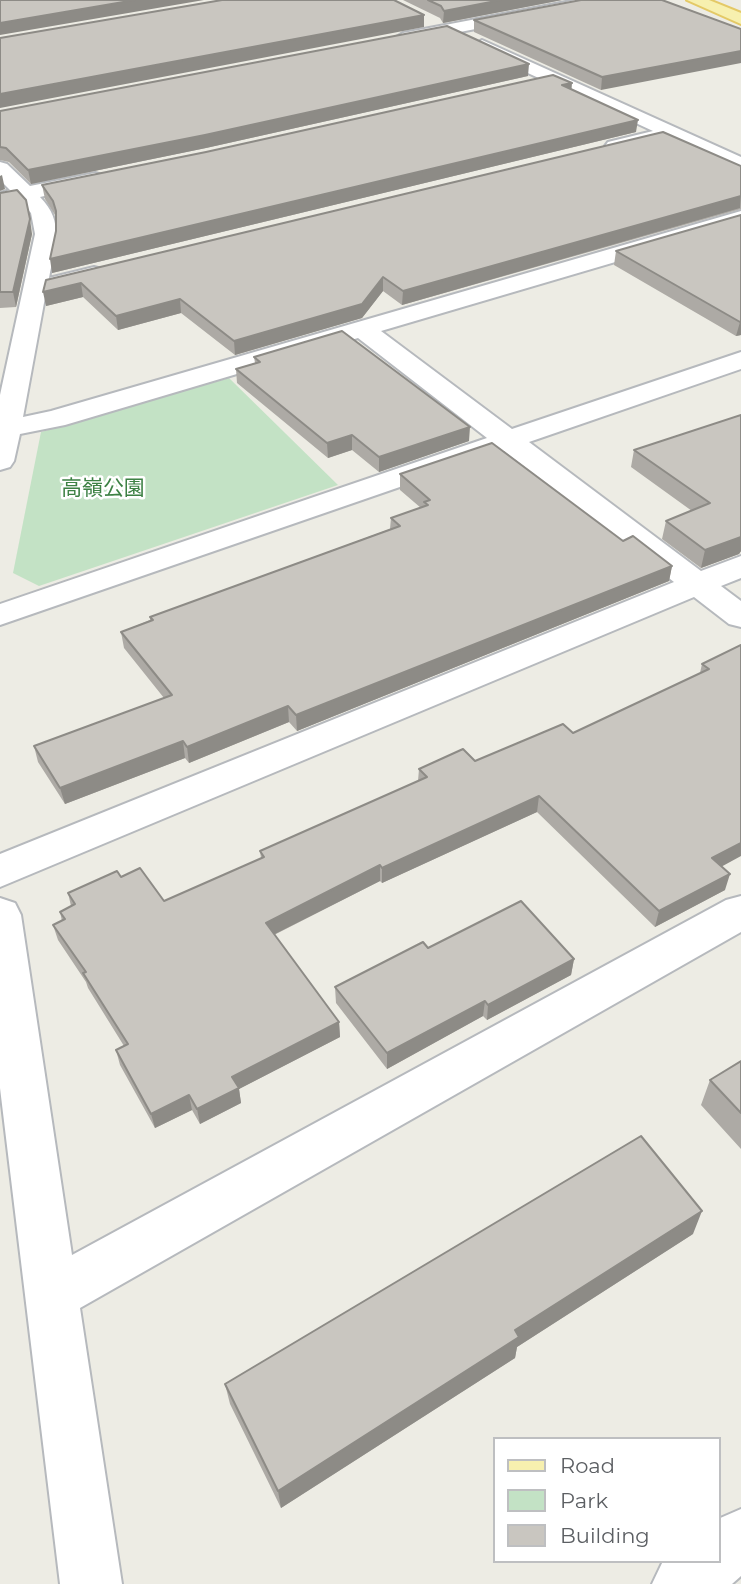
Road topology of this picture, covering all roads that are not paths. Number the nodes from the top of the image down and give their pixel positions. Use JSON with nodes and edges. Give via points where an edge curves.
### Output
{"nodes":[{"id":1,"x":550,"y":0,"type":"edge"},
{"id":2,"x":600,"y":0,"type":"edge"},
{"id":3,"x":690,"y":5,"type":"edge"},
{"id":4,"x":741,"y":19,"type":"edge"},
{"id":5,"x":434,"y":23,"type":"junction"},
{"id":6,"x":741,"y":33,"type":"edge"},
{"id":7,"x":386,"y":36,"type":"edge"},
{"id":8,"x":554,"y":78,"type":"junction"},
{"id":9,"x":528,"y":84,"type":"edge"},
{"id":10,"x":671,"y":133,"type":"junction"},
{"id":11,"x":590,"y":152,"type":"edge"},
{"id":12,"x":741,"y":165,"type":"edge"},
{"id":13,"x":0,"y":168,"type":"edge"},
{"id":14,"x":117,"y":175,"type":"edge"},
{"id":15,"x":27,"y":193,"type":"junction"},
{"id":16,"x":0,"y":199,"type":"edge"},
{"id":17,"x":741,"y":219,"type":"edge"},
{"id":18,"x":116,"y":268,"type":"edge"},
{"id":19,"x":35,"y":288,"type":"junction"},
{"id":20,"x":362,"y":329,"type":"junction"},
{"id":21,"x":741,"y":360,"type":"edge"},
{"id":22,"x":6,"y":428,"type":"junction"},
{"id":23,"x":509,"y":440,"type":"junction"},
{"id":24,"x":0,"y":461,"type":"edge"},
{"id":25,"x":741,"y":566,"type":"edge"},
{"id":26,"x":698,"y":583,"type":"junction"},
{"id":27,"x":0,"y":615,"type":"edge"},
{"id":28,"x":741,"y":617,"type":"edge"},
{"id":29,"x":0,"y":872,"type":"edge"},
{"id":30,"x":741,"y":912,"type":"edge"},
{"id":31,"x":0,"y":915,"type":"edge"},
{"id":32,"x":53,"y":1294,"type":"junction"},
{"id":33,"x":741,"y":1539,"type":"edge"},
{"id":34,"x":720,"y":1555,"type":"edge"},
{"id":35,"x":709,"y":1563,"type":"edge"},
{"id":36,"x":91,"y":1584,"type":"edge"},
{"id":37,"x":683,"y":1584,"type":"edge"}],
"edges":[{"from":1,"to":5,"type":"street"},
{"from":2,"to":5,"type":"street"},
{"from":3,"to":4,"type":"main road"},
{"from":3,"to":6,"type":"main road"},
{"from":5,"to":7,"type":"street"},
{"from":5,"to":8,"type":"street"},
{"from":8,"to":9,"type":"street"},
{"from":8,"to":10,"type":"street"},
{"from":10,"to":11,"type":"street"},
{"from":10,"to":12,"type":"street"},
{"from":13,"to":15,"type":"street"},
{"from":14,"to":15,"type":"street"},
{"from":15,"to":16,"type":"street"},
{"from":15,"to":19,"type":"street","via":[[47,223]]},
{"from":17,"to":20,"type":"street"},
{"from":18,"to":19,"type":"street"},
{"from":19,"to":22,"type":"street"},
{"from":20,"to":22,"type":"street","via":[[55,419]]},
{"from":20,"to":23,"type":"street"},
{"from":21,"to":23,"type":"street"},
{"from":22,"to":24,"type":"street"},
{"from":23,"to":26,"type":"street"},
{"from":23,"to":27,"type":"street"},
{"from":25,"to":26,"type":"street"},
{"from":26,"to":28,"type":"street"},
{"from":26,"to":29,"type":"street"},
{"from":30,"to":32,"type":"street"},
{"from":31,"to":32,"type":"street"},
{"from":32,"to":36,"type":"street"},
{"from":33,"to":34,"type":"street"},
{"from":35,"to":37,"type":"street"}]}
